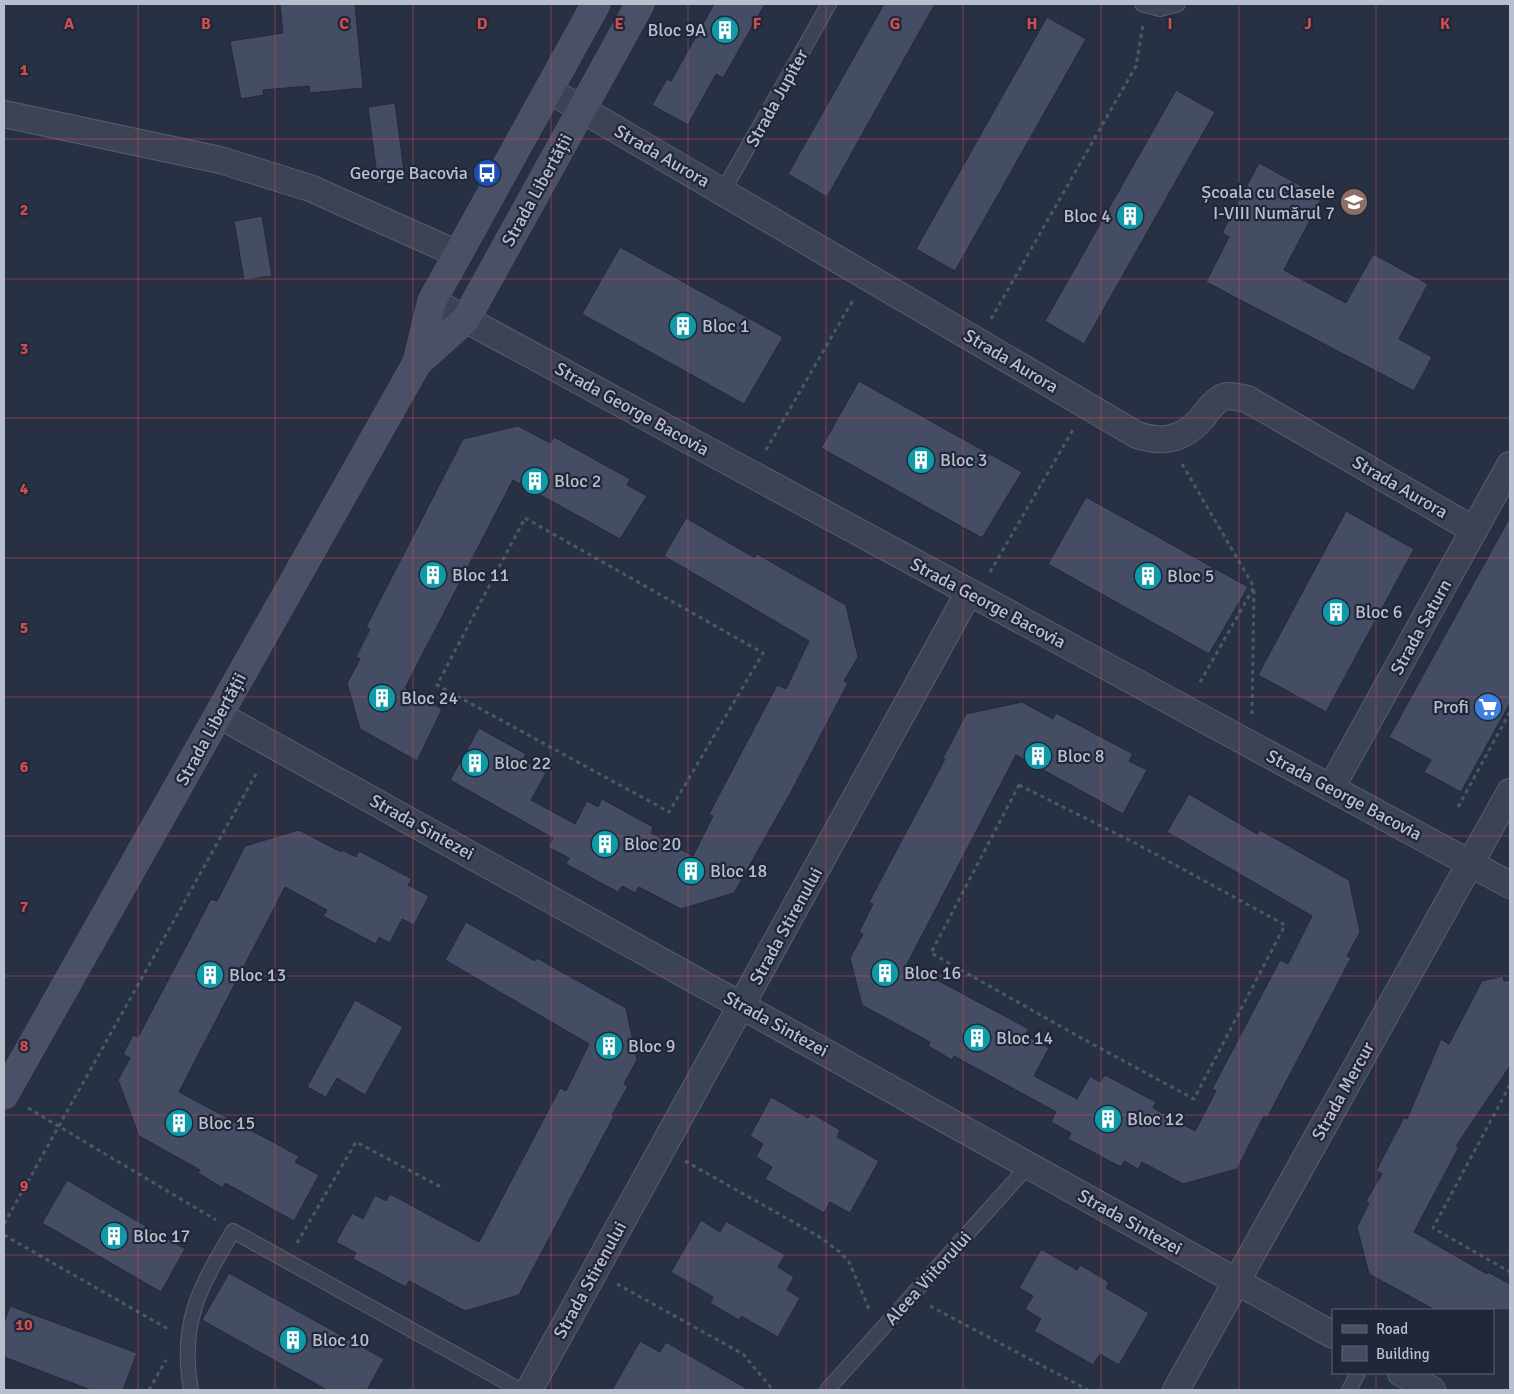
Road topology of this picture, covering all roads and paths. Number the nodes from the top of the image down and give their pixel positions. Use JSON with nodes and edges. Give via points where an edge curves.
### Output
{"nodes":[{"id":1,"x":596,"y":4,"type":"edge"},
{"id":2,"x":640,"y":4,"type":"edge"},
{"id":3,"x":829,"y":4,"type":"edge"},
{"id":4,"x":1178,"y":4,"type":"edge"},
{"id":5,"x":1144,"y":5,"type":"edge"},
{"id":6,"x":549,"y":90,"type":"junction"},
{"id":7,"x":582,"y":110,"type":"junction"},
{"id":8,"x":4,"y":114,"type":"edge"},
{"id":9,"x":723,"y":191,"type":"junction"},
{"id":10,"x":458,"y":254,"type":"junction"},
{"id":11,"x":867,"y":276,"type":"junction"},
{"id":12,"x":432,"y":301,"type":"junction"},
{"id":13,"x":466,"y":319,"type":"junction"},
{"id":14,"x":978,"y":341,"type":"junction"},
{"id":15,"x":417,"y":363,"type":"junction"},
{"id":16,"x":1087,"y":406,"type":"junction"},
{"id":17,"x":1168,"y":440,"type":"junction"},
{"id":18,"x":1510,"y":465,"type":"edge"},
{"id":19,"x":752,"y":475,"type":"junction"},
{"id":20,"x":1474,"y":530,"type":"junction"},
{"id":21,"x":621,"y":572,"type":"joint"},
{"id":22,"x":1254,"y":587,"type":"junction"},
{"id":23,"x":972,"y":594,"type":"junction"},
{"id":24,"x":1185,"y":709,"type":"junction"},
{"id":25,"x":1510,"y":712,"type":"edge"},
{"id":26,"x":219,"y":715,"type":"junction"},
{"id":27,"x":1251,"y":745,"type":"junction"},
{"id":28,"x":256,"y":774,"type":"dead end"},
{"id":29,"x":1331,"y":788,"type":"junction"},
{"id":30,"x":1510,"y":792,"type":"edge"},
{"id":31,"x":1458,"y":807,"type":"dead end"},
{"id":32,"x":1137,"y":844,"type":"joint"},
{"id":33,"x":1470,"y":864,"type":"junction"},
{"id":34,"x":1510,"y":885,"type":"edge"},
{"id":35,"x":742,"y":1006,"type":"junction"},
{"id":36,"x":1510,"y":1085,"type":"edge"},
{"id":37,"x":4,"y":1095,"type":"edge"},
{"id":38,"x":58,"y":1127,"type":"junction"},
{"id":39,"x":663,"y":1148,"type":"junction"},
{"id":40,"x":1029,"y":1165,"type":"junction"},
{"id":41,"x":443,"y":1188,"type":"dead end"},
{"id":42,"x":4,"y":1224,"type":"edge"},
{"id":43,"x":233,"y":1230,"type":"junction"},
{"id":44,"x":4,"y":1235,"type":"edge"},
{"id":45,"x":287,"y":1261,"type":"junction"},
{"id":46,"x":595,"y":1272,"type":"junction"},
{"id":47,"x":1510,"y":1272,"type":"edge"},
{"id":48,"x":1237,"y":1281,"type":"junction"},
{"id":49,"x":912,"y":1296,"type":"junction"},
{"id":50,"x":879,"y":1332,"type":"junction"},
{"id":51,"x":1332,"y":1334,"type":"edge"},
{"id":52,"x":187,"y":1340,"type":"junction"},
{"id":53,"x":1357,"y":1374,"type":"edge"},
{"id":54,"x":1403,"y":1374,"type":"edge"},
{"id":55,"x":190,"y":1390,"type":"edge"},
{"id":56,"x":520,"y":1390,"type":"edge"},
{"id":57,"x":529,"y":1390,"type":"edge"},
{"id":58,"x":774,"y":1390,"type":"edge"},
{"id":59,"x":827,"y":1390,"type":"edge"},
{"id":60,"x":1088,"y":1390,"type":"edge"},
{"id":61,"x":1176,"y":1390,"type":"edge"},
{"id":62,"x":1349,"y":1390,"type":"edge"},
{"id":63,"x":1432,"y":1390,"type":"edge"}],
"edges":[{"from":1,"to":6,"type":"main road","name":"Strada Libertății"},
{"from":2,"to":7,"type":"main road","name":"Strada Libertății"},
{"from":3,"to":9,"type":"lane","name":"Strada Jupiter"},
{"from":4,"to":5,"type":"lane","via":[[1160,9]]},
{"from":5,"to":14,"type":"path","via":[[1136,66]]},
{"from":6,"to":7,"type":"street","name":"Strada Aurora"},
{"from":6,"to":10,"type":"main road","name":"Strada Libertății"},
{"from":7,"to":9,"type":"street","name":"Strada Aurora"},
{"from":7,"to":13,"type":"main road","name":"Strada Libertății"},
{"from":8,"to":10,"type":"street","via":[[229,162],[310,188]]},
{"from":9,"to":11,"type":"street","name":"Strada Aurora"},
{"from":10,"to":12,"type":"main road","name":"Strada Libertății"},
{"from":11,"to":14,"type":"street","name":"Strada Aurora"},
{"from":11,"to":19,"type":"path"},
{"from":12,"to":13,"type":"street","name":"Strada George Bacovia"},
{"from":12,"to":15,"type":"main road","name":"Strada Libertății"},
{"from":13,"to":15,"type":"main road","name":"Strada Libertății"},
{"from":13,"to":19,"type":"street","name":"Strada George Bacovia"},
{"from":14,"to":16,"type":"street","name":"Strada Aurora"},
{"from":15,"to":26,"type":"main road","name":"Strada Libertății"},
{"from":16,"to":17,"type":"street","name":"Strada Aurora","via":[[1137,435]]},
{"from":16,"to":23,"type":"path"},
{"from":17,"to":20,"type":"street","name":"Strada Aurora","via":[[1193,429],[1222,397],[1233,395],[1247,399]]},
{"from":17,"to":22,"type":"path"},
{"from":18,"to":20,"type":"street","name":"Strada Saturn"},
{"from":19,"to":23,"type":"street","name":"Strada George Bacovia"},
{"from":20,"to":29,"type":"street","name":"Strada Saturn"},
{"from":21,"to":21,"type":"path","via":[[525,518],[437,685],[669,812],[762,653]]},
{"from":22,"to":24,"type":"path"},
{"from":22,"to":27,"type":"path"},
{"from":23,"to":24,"type":"street","name":"Strada George Bacovia"},
{"from":23,"to":35,"type":"street","name":"Strada Stirenului"},
{"from":24,"to":27,"type":"street","name":"Strada George Bacovia"},
{"from":25,"to":31,"type":"path"},
{"from":26,"to":35,"type":"street","name":"Strada Sintezei"},
{"from":26,"to":37,"type":"main road","name":"Strada Libertății"},
{"from":27,"to":29,"type":"street","name":"Strada George Bacovia"},
{"from":28,"to":38,"type":"path"},
{"from":29,"to":33,"type":"street","name":"Strada George Bacovia"},
{"from":30,"to":33,"type":"street","name":"Strada Mercur"},
{"from":32,"to":32,"type":"path","via":[[1284,925],[1194,1099],[931,953],[1018,785]]},
{"from":33,"to":34,"type":"street","name":"Strada George Bacovia"},
{"from":33,"to":48,"type":"street","name":"Strada Mercur"},
{"from":35,"to":39,"type":"street","name":"Strada Stirenului"},
{"from":35,"to":40,"type":"street","name":"Strada Sintezei"},
{"from":36,"to":47,"type":"path","via":[[1433,1228]]},
{"from":37,"to":38,"type":"path"},
{"from":38,"to":42,"type":"path"},
{"from":38,"to":43,"type":"path"},
{"from":39,"to":46,"type":"street","name":"Strada Stirenului"},
{"from":39,"to":50,"type":"path","via":[[818,1236],[840,1252],[849,1262]]},
{"from":40,"to":48,"type":"street","name":"Strada Sintezei"},
{"from":40,"to":49,"type":"lane","name":"Aleea Viitorului"},
{"from":41,"to":45,"type":"path","via":[[356,1142]]},
{"from":43,"to":45,"type":"lane"},
{"from":43,"to":52,"type":"lane","via":[[202,1284]]},
{"from":44,"to":52,"type":"path"},
{"from":45,"to":56,"type":"lane"},
{"from":46,"to":57,"type":"street","name":"Strada Stirenului"},
{"from":46,"to":58,"type":"path","via":[[743,1354]]},
{"from":48,"to":51,"type":"street","name":"Strada Sintezei"},
{"from":48,"to":61,"type":"street","name":"Strada Mercur"},
{"from":49,"to":50,"type":"lane","name":"Aleea Viitorului"},
{"from":49,"to":60,"type":"path"},
{"from":50,"to":59,"type":"lane","name":"Aleea Viitorului"},
{"from":52,"to":55,"type":"lane"},
{"from":53,"to":62,"type":"lane"},
{"from":54,"to":63,"type":"street"}]}
